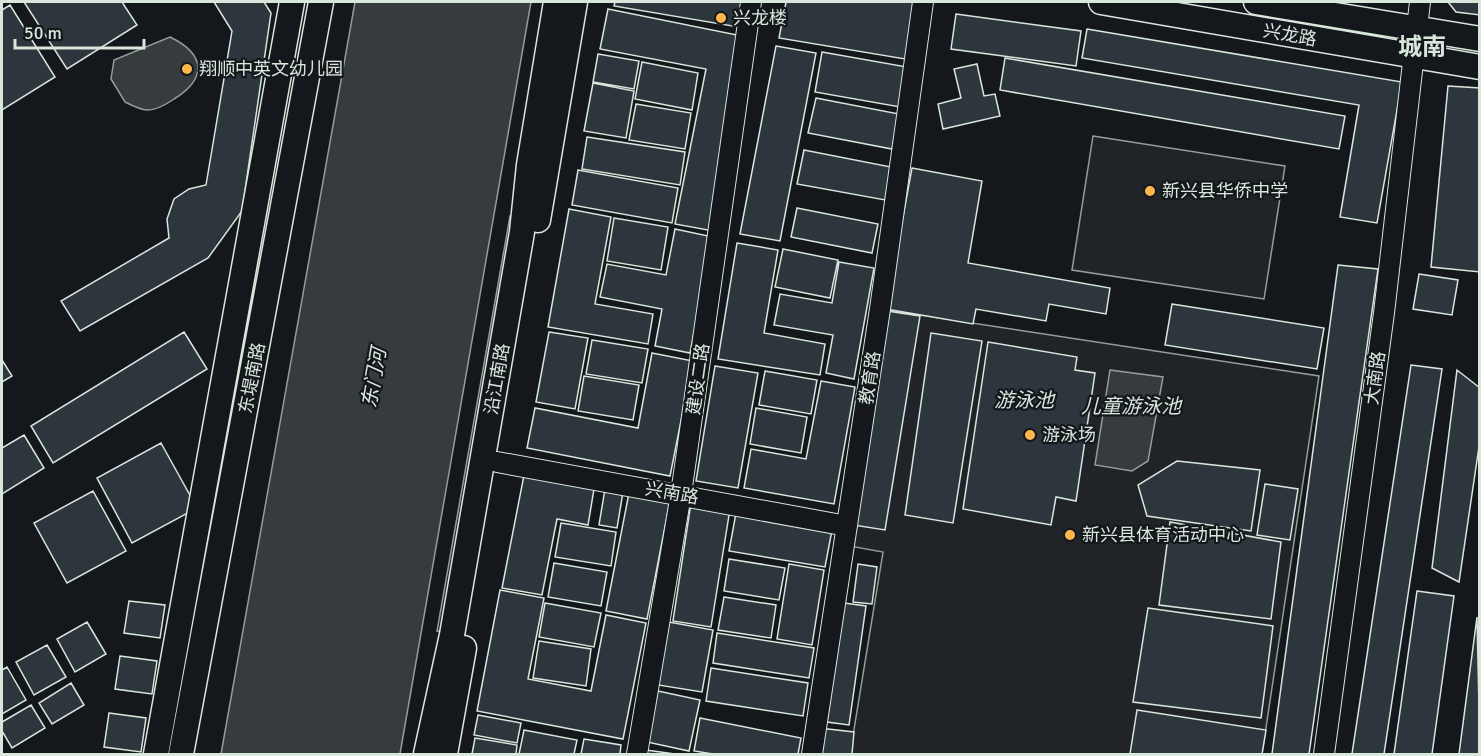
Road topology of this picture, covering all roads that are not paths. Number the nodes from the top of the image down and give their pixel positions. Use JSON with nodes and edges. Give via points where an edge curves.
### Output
{"nodes":[{"id":1,"x":292,"y":2,"type":"edge"},
{"id":2,"x":321,"y":2,"type":"edge"},
{"id":3,"x":556,"y":2,"type":"edge"},
{"id":4,"x":575,"y":2,"type":"edge"},
{"id":5,"x":751,"y":2,"type":"edge"},
{"id":6,"x":923,"y":2,"type":"edge"},
{"id":7,"x":1101,"y":2,"type":"edge"},
{"id":8,"x":1256,"y":2,"type":"edge"},
{"id":9,"x":1420,"y":2,"type":"edge"},
{"id":10,"x":1416,"y":29,"type":"junction"},
{"id":11,"x":1479,"y":39,"type":"edge"},
{"id":12,"x":1412,"y":56,"type":"junction"},
{"id":13,"x":1479,"y":67,"type":"edge"},
{"id":14,"x":497,"y":462,"type":"junction"},
{"id":15,"x":681,"y":494,"type":"junction"},
{"id":16,"x":847,"y":526,"type":"junction"},
{"id":17,"x":156,"y":754,"type":"edge"},
{"id":18,"x":182,"y":754,"type":"edge"},
{"id":19,"x":426,"y":754,"type":"edge"},
{"id":20,"x":445,"y":754,"type":"edge"},
{"id":21,"x":637,"y":754,"type":"edge"},
{"id":22,"x":812,"y":754,"type":"edge"},
{"id":23,"x":1324,"y":754,"type":"edge"}],
"edges":[{"from":1,"to":17,"type":"main road","name":"东堤南路"},
{"from":2,"to":18,"type":"main road","name":"东堤南路"},
{"from":3,"to":19,"type":"main road","name":"沿江南路","via":[[520,244],[452,635]]},
{"from":4,"to":14,"type":"main road","name":"沿江南路"},
{"from":5,"to":15,"type":"street","name":"建设二路"},
{"from":6,"to":16,"type":"street","name":"教育路"},
{"from":7,"to":12,"type":"main road","name":"兴龙路"},
{"from":8,"to":10,"type":"main road","name":"兴龙路"},
{"from":9,"to":10,"type":"street","name":"大南路"},
{"from":10,"to":11,"type":"main road","name":"兴龙路"},
{"from":10,"to":12,"type":"street","name":"大南路"},
{"from":12,"to":13,"type":"main road","name":"兴龙路"},
{"from":12,"to":23,"type":"street","name":"大南路","via":[[1384,314]]},
{"from":14,"to":15,"type":"street","name":"兴南路"},
{"from":14,"to":20,"type":"main road","name":"沿江南路"},
{"from":15,"to":16,"type":"street","name":"兴南路"},
{"from":15,"to":21,"type":"street","name":"建设二路"},
{"from":16,"to":22,"type":"street","name":"教育路"}]}
